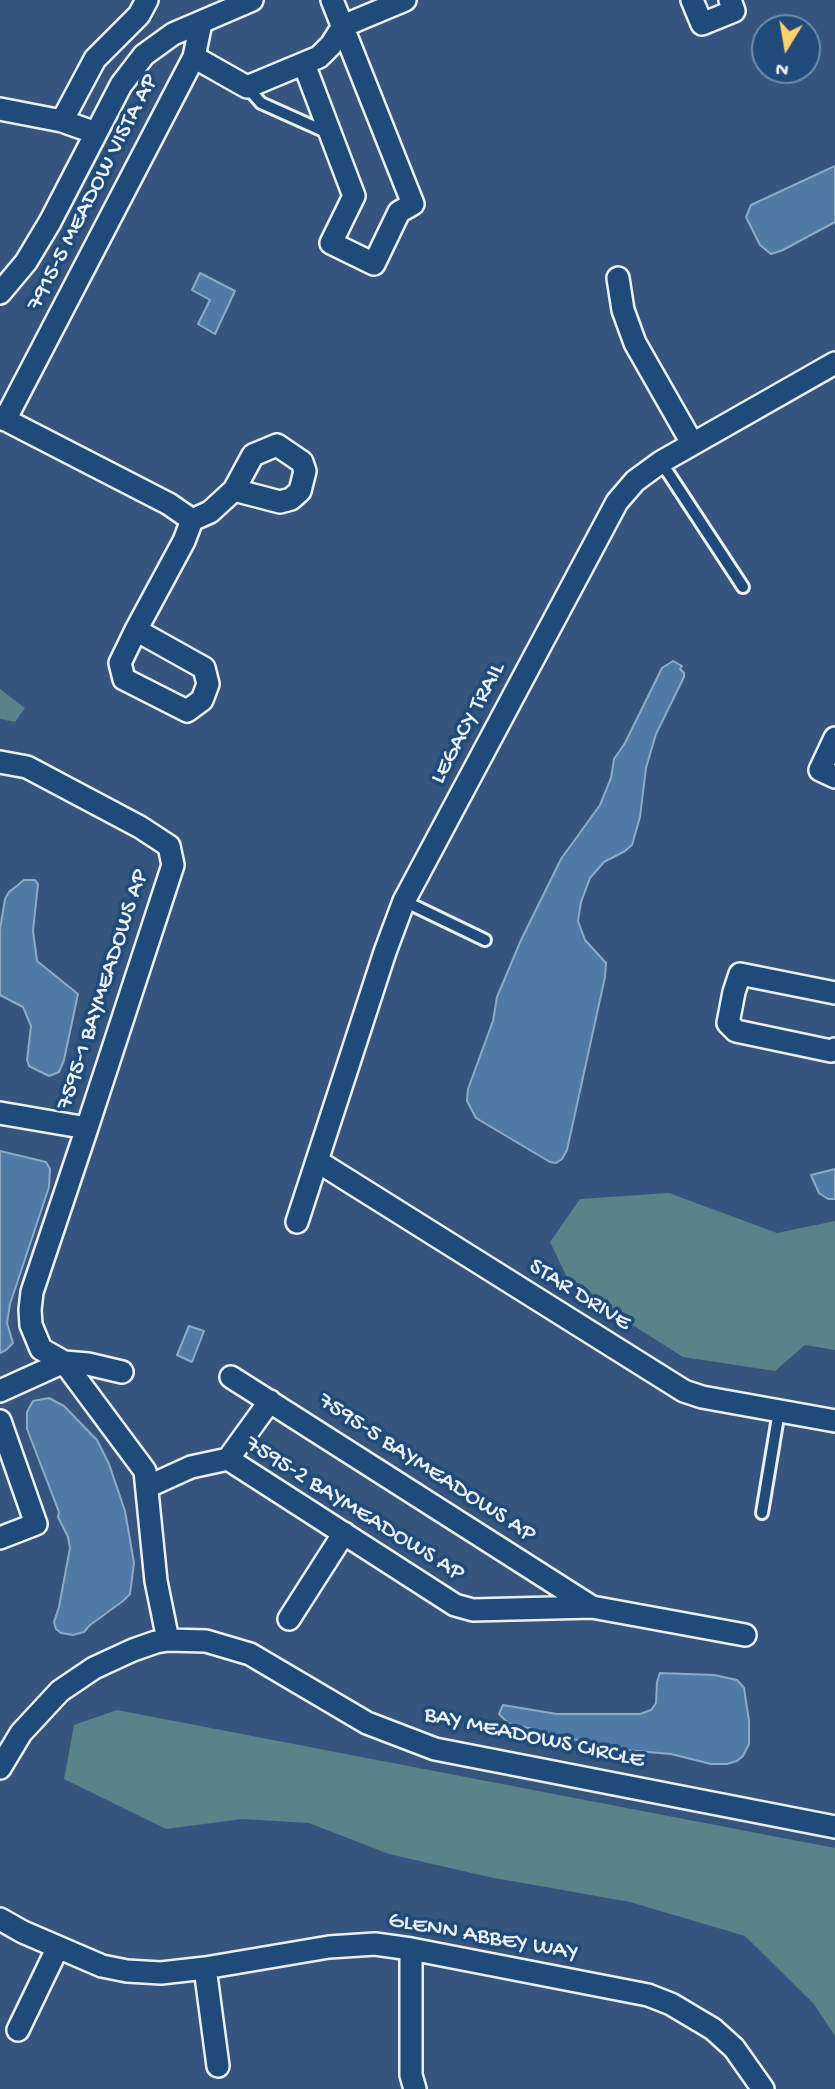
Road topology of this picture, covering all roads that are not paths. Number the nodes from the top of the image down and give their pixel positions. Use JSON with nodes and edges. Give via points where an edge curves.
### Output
{"nodes":[{"id":1,"x":147,"y":0,"type":"edge"},
{"id":2,"x":252,"y":0,"type":"edge"},
{"id":3,"x":332,"y":0,"type":"edge"},
{"id":4,"x":405,"y":0,"type":"edge"},
{"id":5,"x":692,"y":0,"type":"edge"},
{"id":6,"x":730,"y":0,"type":"edge"},
{"id":7,"x":201,"y":23,"type":"junction"},
{"id":8,"x":343,"y":26,"type":"junction"},
{"id":9,"x":194,"y":57,"type":"junction"},
{"id":10,"x":304,"y":64,"type":"junction"},
{"id":11,"x":247,"y":88,"type":"junction"},
{"id":12,"x":0,"y":110,"type":"edge"},
{"id":13,"x":62,"y":121,"type":"junction"},
{"id":14,"x":96,"y":133,"type":"junction"},
{"id":15,"x":331,"y":134,"type":"junction"},
{"id":16,"x":618,"y":278,"type":"dead end"},
{"id":17,"x":0,"y":293,"type":"edge"},
{"id":18,"x":835,"y":363,"type":"edge"},
{"id":19,"x":2,"y":419,"type":"edge"},
{"id":20,"x":692,"y":443,"type":"junction"},
{"id":21,"x":661,"y":462,"type":"junction"},
{"id":22,"x":234,"y":490,"type":"dead end"},
{"id":23,"x":192,"y":520,"type":"junction"},
{"id":24,"x":743,"y":587,"type":"dead end"},
{"id":25,"x":136,"y":630,"type":"dead end"},
{"id":26,"x":835,"y":738,"type":"edge"},
{"id":27,"x":0,"y":762,"type":"edge"},
{"id":28,"x":835,"y":777,"type":"edge"},
{"id":29,"x":404,"y":901,"type":"junction"},
{"id":30,"x":485,"y":940,"type":"dead end"},
{"id":31,"x":835,"y":993,"type":"edge"},
{"id":32,"x":835,"y":1049,"type":"edge"},
{"id":33,"x":0,"y":1113,"type":"edge"},
{"id":34,"x":87,"y":1128,"type":"junction"},
{"id":35,"x":317,"y":1161,"type":"junction"},
{"id":36,"x":297,"y":1222,"type":"dead end"},
{"id":37,"x":64,"y":1362,"type":"junction"},
{"id":38,"x":122,"y":1372,"type":"dead end"},
{"id":39,"x":231,"y":1377,"type":"dead end"},
{"id":40,"x":0,"y":1391,"type":"edge"},
{"id":41,"x":270,"y":1401,"type":"junction"},
{"id":42,"x":779,"y":1411,"type":"junction"},
{"id":43,"x":835,"y":1421,"type":"edge"},
{"id":44,"x":0,"y":1422,"type":"edge"},
{"id":45,"x":228,"y":1459,"type":"junction"},
{"id":46,"x":147,"y":1487,"type":"junction"},
{"id":47,"x":762,"y":1513,"type":"dead end"},
{"id":48,"x":344,"y":1533,"type":"junction"},
{"id":49,"x":0,"y":1538,"type":"edge"},
{"id":50,"x":592,"y":1607,"type":"junction"},
{"id":51,"x":289,"y":1619,"type":"dead end"},
{"id":52,"x":745,"y":1635,"type":"dead end"},
{"id":53,"x":168,"y":1640,"type":"junction"},
{"id":54,"x":0,"y":1768,"type":"edge"},
{"id":55,"x":835,"y":1827,"type":"edge"},
{"id":56,"x":0,"y":1919,"type":"edge"},
{"id":57,"x":58,"y":1947,"type":"junction"},
{"id":58,"x":411,"y":1949,"type":"junction"},
{"id":59,"x":205,"y":1968,"type":"junction"},
{"id":60,"x":18,"y":2030,"type":"dead end"},
{"id":61,"x":218,"y":2066,"type":"dead end"},
{"id":62,"x":415,"y":2089,"type":"edge"},
{"id":63,"x":763,"y":2089,"type":"edge"}],
"edges":[{"from":1,"to":13,"type":"street","via":[[139,15],[95,59]]},
{"from":2,"to":7,"type":"street"},
{"from":3,"to":8,"type":"street"},
{"from":4,"to":8,"type":"street"},
{"from":5,"to":6,"type":"street","via":[[702,24],[734,10]]},
{"from":7,"to":9,"type":"street","name":"7915-5 MEADOW VISTA AP"},
{"from":7,"to":14,"type":"street","via":[[173,34],[144,55],[121,85]]},
{"from":8,"to":10,"type":"street","via":[[319,57]]},
{"from":8,"to":15,"type":"street","via":[[413,204],[399,212],[374,264],[331,243],[354,196]]},
{"from":9,"to":11,"type":"street"},
{"from":9,"to":19,"type":"street","name":"7915-5 MEADOW VISTA AP"},
{"from":10,"to":11,"type":"street"},
{"from":10,"to":15,"type":"street"},
{"from":11,"to":15,"type":"lane","via":[[261,103]]},
{"from":12,"to":13,"type":"street"},
{"from":13,"to":14,"type":"street"},
{"from":14,"to":17,"type":"street","via":[[50,222]]},
{"from":16,"to":20,"type":"street","via":[[635,343]]},
{"from":18,"to":20,"type":"street","name":"LEGACY TRAIL"},
{"from":19,"to":23,"type":"street"},
{"from":20,"to":21,"type":"street","name":"LEGACY TRAIL"},
{"from":21,"to":24,"type":"lane"},
{"from":21,"to":29,"type":"street","name":"LEGACY TRAIL","via":[[635,481],[612,511]]},
{"from":22,"to":23,"type":"street","via":[[210,512]]},
{"from":23,"to":25,"type":"street"},
{"from":26,"to":28,"type":"street","via":[[820,770]]},
{"from":27,"to":34,"type":"street","name":"7595-1 BAYMEADOWS AP","via":[[27,767],[169,846],[173,865]]},
{"from":29,"to":30,"type":"lane"},
{"from":29,"to":35,"type":"street","name":"LEGACY TRAIL"},
{"from":31,"to":32,"type":"street","via":[[740,974],[728,1023],[736,1031]]},
{"from":33,"to":34,"type":"street","name":"7595-1 BAYMEADOWS AP"},
{"from":34,"to":37,"type":"street","via":[[30,1310],[41,1349]]},
{"from":35,"to":36,"type":"street","name":"LEGACY TRAIL"},
{"from":35,"to":42,"type":"street","name":"STAR DRIVE","via":[[666,1382],[702,1397]]},
{"from":37,"to":38,"type":"street"},
{"from":37,"to":40,"type":"street"},
{"from":37,"to":46,"type":"street","via":[[145,1471]]},
{"from":39,"to":41,"type":"street","name":"7595-5 BAYMEADOWS AP"},
{"from":41,"to":45,"type":"street"},
{"from":41,"to":50,"type":"street","name":"7595-5 BAYMEADOWS AP"},
{"from":42,"to":43,"type":"street","name":"STAR DRIVE"},
{"from":42,"to":47,"type":"lane"},
{"from":44,"to":49,"type":"street","via":[[36,1524]]},
{"from":45,"to":46,"type":"street","name":"7595-2 BAYMEADOWS AP","via":[[191,1466]]},
{"from":45,"to":48,"type":"street","name":"7595-2 BAYMEADOWS AP"},
{"from":46,"to":53,"type":"street","via":[[156,1581]]},
{"from":48,"to":50,"type":"street","name":"7595-2 BAYMEADOWS AP","via":[[455,1605],[473,1610]]},
{"from":48,"to":51,"type":"street"},
{"from":50,"to":52,"type":"street","name":"7595-2 BAYMEADOWS AP"},
{"from":53,"to":54,"type":"street","name":"BAY MEADOWS CIRCLE","via":[[94,1668],[60,1691],[21,1733]]},
{"from":53,"to":55,"type":"street","name":"BAY MEADOWS CIRCLE","via":[[206,1641],[250,1654],[367,1723],[435,1749]]},
{"from":56,"to":57,"type":"street","name":"GLENN ABBEY WAY"},
{"from":57,"to":59,"type":"street","name":"GLENN ABBEY WAY","via":[[127,1971]]},
{"from":57,"to":60,"type":"street"},
{"from":58,"to":59,"type":"street","name":"GLENN ABBEY WAY","via":[[342,1946]]},
{"from":58,"to":62,"type":"street","via":[[411,2075]]},
{"from":58,"to":63,"type":"street","name":"GLENN ABBEY WAY","via":[[648,1995],[671,2004],[713,2029],[734,2048]]},
{"from":59,"to":61,"type":"street"}]}
